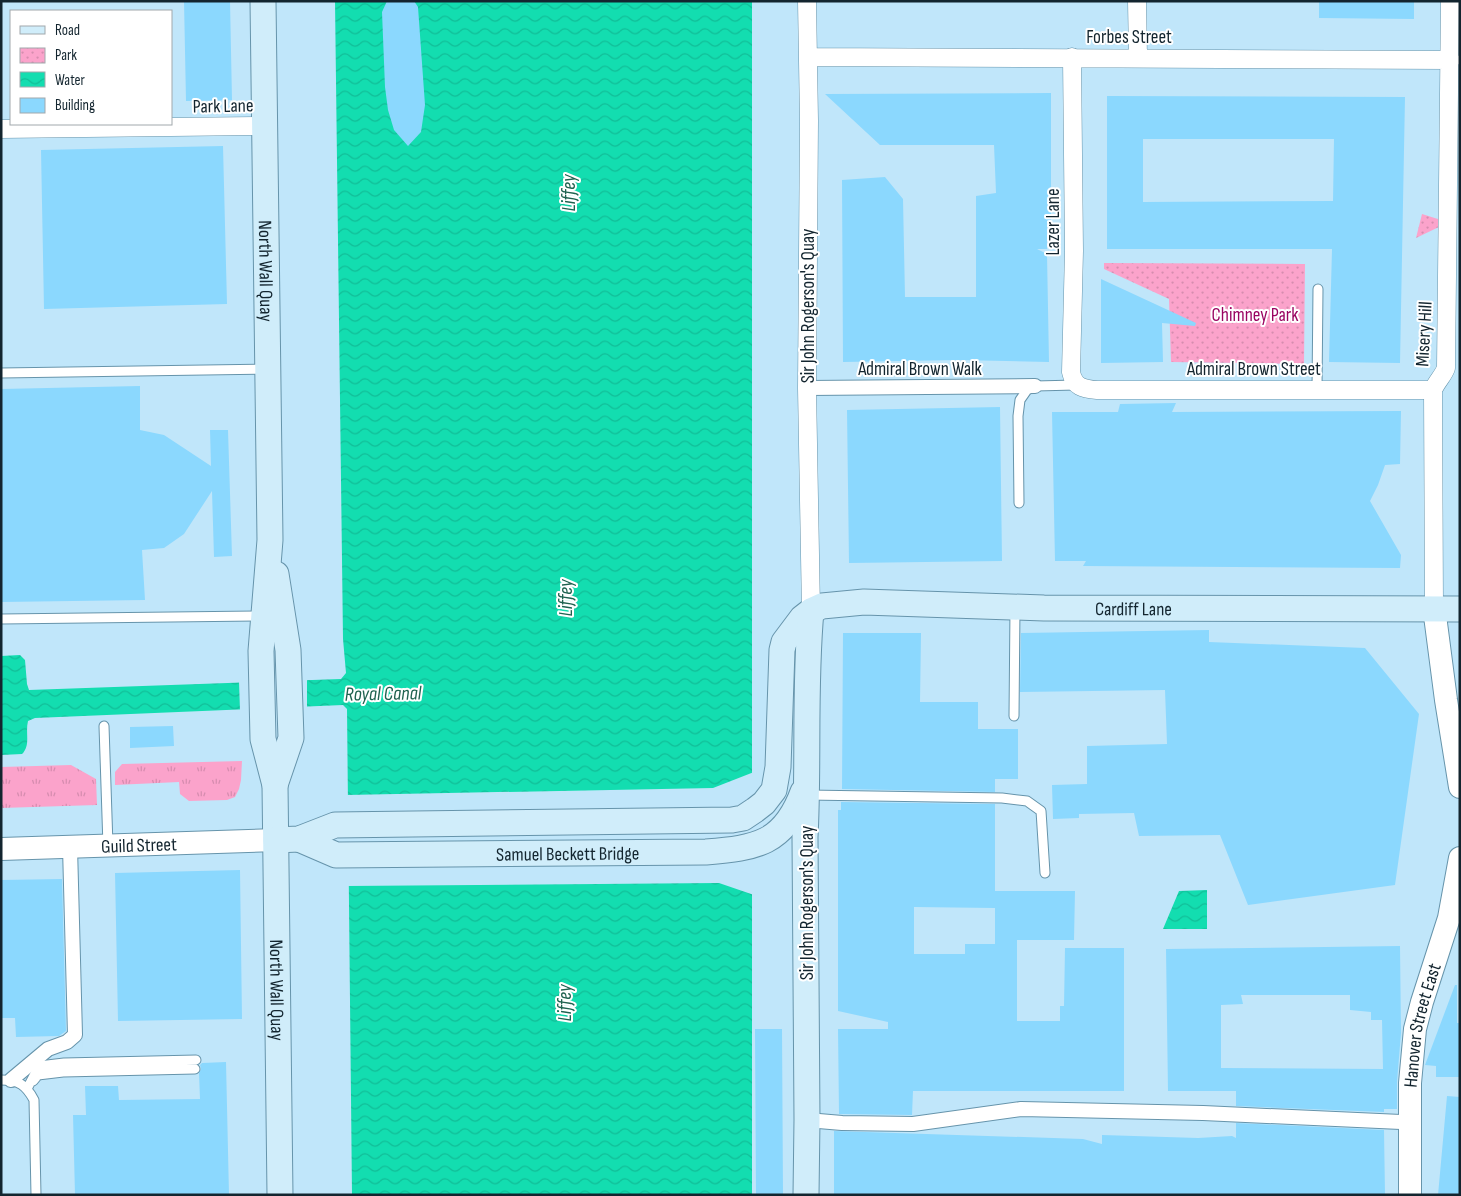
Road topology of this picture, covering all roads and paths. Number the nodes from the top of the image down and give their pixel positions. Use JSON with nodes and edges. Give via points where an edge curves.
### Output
{"nodes":[{"id":1,"x":263,"y":1,"type":"edge"},
{"id":2,"x":807,"y":1,"type":"edge"},
{"id":3,"x":1137,"y":1,"type":"edge"},
{"id":4,"x":1450,"y":1,"type":"edge"},
{"id":5,"x":808,"y":57,"type":"junction"},
{"id":6,"x":1138,"y":57,"type":"junction"},
{"id":7,"x":1072,"y":58,"type":"junction"},
{"id":8,"x":1450,"y":60,"type":"junction"},
{"id":9,"x":265,"y":126,"type":"junction"},
{"id":10,"x":1,"y":129,"type":"edge"},
{"id":11,"x":1318,"y":289,"type":"dead end"},
{"id":12,"x":268,"y":369,"type":"junction"},
{"id":13,"x":1,"y":373,"type":"edge"},
{"id":14,"x":1076,"y":385,"type":"junction"},
{"id":15,"x":1035,"y":386,"type":"junction"},
{"id":16,"x":807,"y":388,"type":"junction"},
{"id":17,"x":1317,"y":389,"type":"junction"},
{"id":18,"x":1433,"y":390,"type":"junction"},
{"id":19,"x":1019,"y":503,"type":"dead end"},
{"id":20,"x":270,"y":540,"type":"junction"},
{"id":21,"x":1015,"y":606,"type":"junction"},
{"id":22,"x":1434,"y":608,"type":"junction"},
{"id":23,"x":1460,"y":608,"type":"edge"},
{"id":24,"x":810,"y":611,"type":"junction"},
{"id":25,"x":263,"y":616,"type":"junction"},
{"id":26,"x":1,"y":619,"type":"edge"},
{"id":27,"x":1014,"y":716,"type":"dead end"},
{"id":28,"x":104,"y":726,"type":"dead end"},
{"id":29,"x":276,"y":785,"type":"junction"},
{"id":30,"x":1460,"y":787,"type":"edge"},
{"id":31,"x":807,"y":789,"type":"junction"},
{"id":32,"x":287,"y":840,"type":"junction"},
{"id":33,"x":70,"y":846,"type":"junction"},
{"id":34,"x":108,"y":846,"type":"junction"},
{"id":35,"x":1,"y":849,"type":"edge"},
{"id":36,"x":1460,"y":858,"type":"edge"},
{"id":37,"x":1045,"y":873,"type":"dead end"},
{"id":38,"x":196,"y":1065,"type":"dead end"},
{"id":39,"x":6,"y":1080,"type":"edge"},
{"id":40,"x":28,"y":1087,"type":"junction"},
{"id":41,"x":1411,"y":1119,"type":"junction"},
{"id":42,"x":807,"y":1120,"type":"junction"},
{"id":43,"x":36,"y":1195,"type":"edge"},
{"id":44,"x":280,"y":1195,"type":"edge"},
{"id":45,"x":806,"y":1195,"type":"edge"},
{"id":46,"x":1410,"y":1195,"type":"edge"}],
"edges":[{"from":1,"to":9,"type":"main road","name":"North Wall Quay"},
{"from":2,"to":5,"type":"street","name":"Sir John Rogerson's Quay"},
{"from":3,"to":6,"type":"street"},
{"from":4,"to":8,"type":"street","name":"Misery Hill"},
{"from":5,"to":7,"type":"street","name":"Forbes Street"},
{"from":5,"to":16,"type":"street","name":"Sir John Rogerson's Quay"},
{"from":6,"to":7,"type":"street","name":"Forbes Street"},
{"from":6,"to":8,"type":"street","name":"Forbes Street"},
{"from":7,"to":14,"type":"street","name":"Lazer Lane","via":[[1074,251],[1071,372]]},
{"from":8,"to":18,"type":"street","name":"Misery Hill","via":[[1446,368]]},
{"from":9,"to":10,"type":"street","name":"Park Lane"},
{"from":9,"to":12,"type":"main road","name":"North Wall Quay"},
{"from":11,"to":17,"type":"lane"},
{"from":12,"to":13,"type":"lane"},
{"from":12,"to":20,"type":"main road","name":"North Wall Quay"},
{"from":14,"to":15,"type":"lane"},
{"from":14,"to":17,"type":"street","name":"Admiral Brown Street","via":[[1097,390]]},
{"from":15,"to":16,"type":"street","name":"Admiral Brown Walk"},
{"from":15,"to":19,"type":"lane","via":[[1023,394],[1018,407]]},
{"from":16,"to":24,"type":"street","name":"Sir John Rogerson's Quay"},
{"from":17,"to":18,"type":"street","name":"Admiral Brown Street"},
{"from":18,"to":22,"type":"street","name":"Misery Hill"},
{"from":20,"to":25,"type":"main road","name":"North Wall Quay"},
{"from":20,"to":29,"type":"main road","name":"North Wall Quay","via":[[288,650],[291,738]]},
{"from":21,"to":22,"type":"main road","name":"Cardiff Lane"},
{"from":21,"to":24,"type":"main road","name":"Cardiff Lane","via":[[864,602],[822,606]]},
{"from":21,"to":27,"type":"lane"},
{"from":22,"to":23,"type":"main road","name":"Cardiff Lane"},
{"from":22,"to":30,"type":"street"},
{"from":24,"to":31,"type":"main road","name":"Sir John Rogerson's Quay"},
{"from":24,"to":32,"type":"main road","name":"Samuel Beckett Bridge","via":[[792,630],[782,650],[778,767],[774,790],[764,803],[744,818],[335,825]]},
{"from":25,"to":26,"type":"lane"},
{"from":25,"to":29,"type":"main road","name":"North Wall Quay","via":[[263,738]]},
{"from":28,"to":34,"type":"lane"},
{"from":29,"to":32,"type":"main road","name":"North Wall Quay"},
{"from":31,"to":32,"type":"main road","name":"Samuel Beckett Bridge","via":[[796,811],[771,838],[740,850],[336,855]]},
{"from":31,"to":37,"type":"lane","via":[[1027,801],[1041,811]]},
{"from":31,"to":42,"type":"main road","name":"Sir John Rogerson's Quay"},
{"from":32,"to":34,"type":"street","name":"Guild Street"},
{"from":32,"to":44,"type":"main road","name":"North Wall Quay"},
{"from":33,"to":34,"type":"street","name":"Guild Street"},
{"from":33,"to":35,"type":"street","name":"Guild Street"},
{"from":33,"to":39,"type":"street","via":[[75,1036],[48,1049]]},
{"from":36,"to":41,"type":"street","name":"Hanover Street East","via":[[1449,918],[1415,1030],[1410,1083]]},
{"from":38,"to":40,"type":"lane","via":[[64,1063],[39,1066]]},
{"from":39,"to":40,"type":"lane"},
{"from":40,"to":43,"type":"lane","via":[[34,1100]]},
{"from":41,"to":42,"type":"street","via":[[1401,1122],[1021,1109],[913,1124]]},
{"from":41,"to":46,"type":"street","name":"Hanover Street East"},
{"from":42,"to":45,"type":"main road","name":"Sir John Rogerson's Quay"}]}
